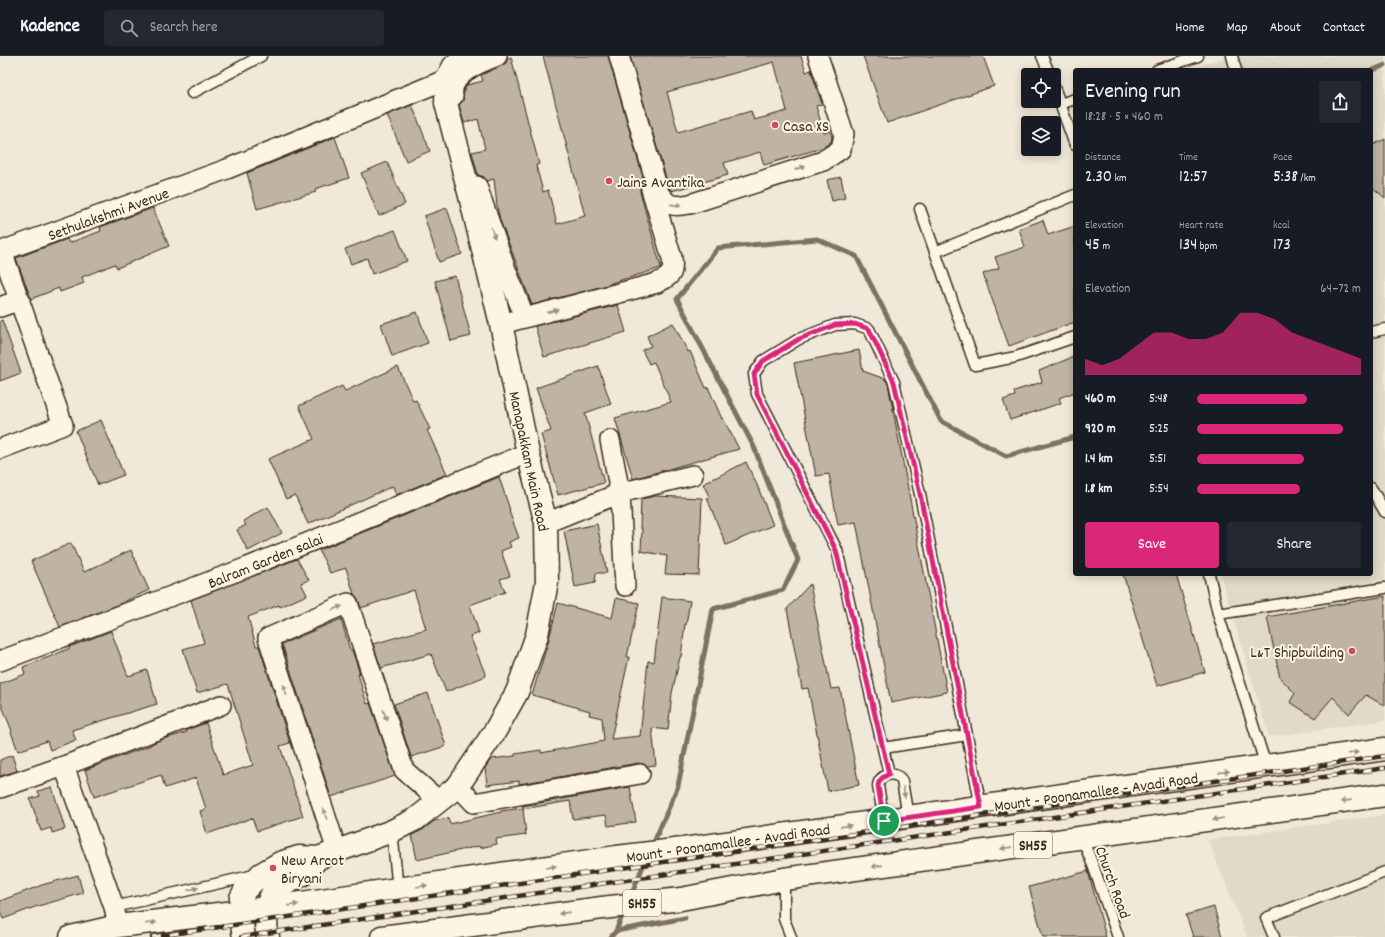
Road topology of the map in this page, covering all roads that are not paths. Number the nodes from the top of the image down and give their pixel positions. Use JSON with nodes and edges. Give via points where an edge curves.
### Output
{"nodes":[{"id":1,"x":261,"y":56,"type":"edge"},
{"id":2,"x":497,"y":56,"type":"edge"},
{"id":3,"x":610,"y":56,"type":"edge"},
{"id":4,"x":619,"y":56,"type":"edge"},
{"id":5,"x":818,"y":56,"type":"edge"},
{"id":6,"x":1042,"y":56,"type":"edge"},
{"id":7,"x":1198,"y":56,"type":"edge"},
{"id":8,"x":1232,"y":56,"type":"edge"},
{"id":9,"x":454,"y":64,"type":"edge"},
{"id":10,"x":1047,"y":68,"type":"edge"},
{"id":11,"x":1164,"y":68,"type":"edge"},
{"id":12,"x":1235,"y":68,"type":"edge"},
{"id":13,"x":192,"y":93,"type":"dead end"},
{"id":14,"x":1073,"y":100,"type":"edge"},
{"id":15,"x":1061,"y":104,"type":"edge"},
{"id":16,"x":1061,"y":107,"type":"edge"},
{"id":17,"x":1073,"y":140,"type":"edge"},
{"id":18,"x":1073,"y":196,"type":"edge"},
{"id":19,"x":920,"y":210,"type":"dead end"},
{"id":20,"x":935,"y":252,"type":"junction"},
{"id":21,"x":20,"y":300,"type":"junction"},
{"id":22,"x":0,"y":307,"type":"edge"},
{"id":23,"x":525,"y":318,"type":"junction"},
{"id":24,"x":501,"y":324,"type":"junction"},
{"id":25,"x":1385,"y":329,"type":"edge"},
{"id":26,"x":1373,"y":332,"type":"edge"},
{"id":27,"x":1073,"y":338,"type":"edge"},
{"id":28,"x":610,"y":440,"type":"dead end"},
{"id":29,"x":0,"y":449,"type":"edge"},
{"id":30,"x":528,"y":453,"type":"junction"},
{"id":31,"x":693,"y":475,"type":"dead end"},
{"id":32,"x":1373,"y":491,"type":"edge"},
{"id":33,"x":620,"y":493,"type":"junction"},
{"id":34,"x":1385,"y":512,"type":"edge"},
{"id":35,"x":546,"y":523,"type":"junction"},
{"id":36,"x":1209,"y":576,"type":"edge"},
{"id":37,"x":625,"y":586,"type":"dead end"},
{"id":38,"x":1385,"y":588,"type":"edge"},
{"id":39,"x":1218,"y":614,"type":"junction"},
{"id":40,"x":0,"y":661,"type":"edge"},
{"id":41,"x":221,"y":706,"type":"dead end"},
{"id":42,"x":967,"y":735,"type":"junction"},
{"id":43,"x":883,"y":748,"type":"junction"},
{"id":44,"x":1385,"y":749,"type":"edge"},
{"id":45,"x":64,"y":766,"type":"junction"},
{"id":46,"x":1266,"y":766,"type":"junction"},
{"id":47,"x":640,"y":774,"type":"dead end"},
{"id":48,"x":889,"y":774,"type":"junction"},
{"id":49,"x":458,"y":786,"type":"junction"},
{"id":50,"x":0,"y":788,"type":"edge"},
{"id":51,"x":1385,"y":795,"type":"edge"},
{"id":52,"x":439,"y":801,"type":"junction"},
{"id":53,"x":981,"y":807,"type":"junction"},
{"id":54,"x":908,"y":817,"type":"junction"},
{"id":55,"x":884,"y":821,"type":"junction"},
{"id":56,"x":392,"y":831,"type":"junction"},
{"id":57,"x":1082,"y":838,"type":"junction"},
{"id":58,"x":328,"y":854,"type":"junction"},
{"id":59,"x":1385,"y":872,"type":"edge"},
{"id":60,"x":261,"y":874,"type":"junction"},
{"id":61,"x":784,"y":879,"type":"junction"},
{"id":62,"x":398,"y":890,"type":"junction"},
{"id":63,"x":267,"y":908,"type":"junction"},
{"id":64,"x":240,"y":912,"type":"junction"},
{"id":65,"x":116,"y":917,"type":"junction"},
{"id":66,"x":71,"y":937,"type":"edge"},
{"id":67,"x":244,"y":937,"type":"edge"},
{"id":68,"x":268,"y":937,"type":"edge"},
{"id":69,"x":382,"y":937,"type":"edge"},
{"id":70,"x":791,"y":937,"type":"edge"},
{"id":71,"x":1118,"y":937,"type":"edge"},
{"id":72,"x":1274,"y":937,"type":"edge"}],
"edges":[{"from":1,"to":13,"type":"lane"},
{"from":2,"to":23,"type":"street","one_way":true,"via":[[477,64],[462,74],[453,86],[452,92],[465,148],[482,203]]},
{"from":23,"to":3,"type":"street","one_way":true,"via":[[657,283],[669,277],[673,268]]},
{"from":4,"to":5,"type":"street","one_way":true,"via":[[659,193],[666,203],[676,206],[690,204],[823,161],[841,149],[844,134]]},
{"from":6,"to":10,"type":"lane"},
{"from":7,"to":11,"type":"lane"},
{"from":8,"to":12,"type":"lane"},
{"from":9,"to":21,"type":"street","name":"Sethulakshmi Avenue","via":[[227,170],[2,251]]},
{"from":9,"to":24,"type":"main road","name":"Manapakkam Main Road","via":[[446,103]]},
{"from":14,"to":15,"type":"lane"},
{"from":16,"to":17,"type":"lane"},
{"from":18,"to":20,"type":"lane"},
{"from":19,"to":20,"type":"lane"},
{"from":20,"to":27,"type":"lane","via":[[975,365],[1016,357]]},
{"from":21,"to":22,"type":"street"},
{"from":21,"to":29,"type":"street","name":"Sethulakshmi Avenue","via":[[63,425]]},
{"from":23,"to":24,"type":"street"},
{"from":24,"to":30,"type":"main road","name":"Manapakkam Main Road"},
{"from":25,"to":26,"type":"lane"},
{"from":28,"to":33,"type":"street"},
{"from":30,"to":35,"type":"main road","name":"Manapakkam Main Road"},
{"from":30,"to":40,"type":"street","name":"Balram Garden salai","via":[[248,568]]},
{"from":31,"to":33,"type":"street"},
{"from":32,"to":34,"type":"lane"},
{"from":33,"to":35,"type":"street"},
{"from":33,"to":37,"type":"street"},
{"from":35,"to":49,"type":"main road","name":"Manapakkam Main Road","via":[[547,582],[537,635],[517,692],[495,731]]},
{"from":36,"to":39,"type":"lane"},
{"from":38,"to":39,"type":"lane"},
{"from":39,"to":46,"type":"lane"},
{"from":41,"to":45,"type":"street"},
{"from":42,"to":43,"type":"lane"},
{"from":42,"to":43,"type":"lane","via":[[920,494],[894,382],[869,329],[855,324],[835,325],[799,339],[763,361],[754,374],[757,394],[836,550]]},
{"from":42,"to":53,"type":"lane"},
{"from":43,"to":48,"type":"lane"},
{"from":46,"to":44,"type":"main road","name":"Mount - Poonamallee - Avadi Road","one_way":true},
{"from":45,"to":50,"type":"street"},
{"from":45,"to":65,"type":"street"},
{"from":53,"to":46,"type":"main road","name":"Mount - Poonamallee - Avadi Road","one_way":true},
{"from":47,"to":49,"type":"street","via":[[474,803]]},
{"from":48,"to":54,"type":"lane","one_way":true,"via":[[897,775],[902,781]]},
{"from":48,"to":55,"type":"lane","via":[[878,782]]},
{"from":49,"to":52,"type":"main road","name":"Manapakkam Main Road"},
{"from":51,"to":57,"type":"main road","number":"SH55","one_way":true},
{"from":52,"to":56,"type":"main road","name":"Manapakkam Main Road","via":[[416,819]]},
{"from":58,"to":52,"type":"street","one_way":true,"via":[[268,638],[348,603],[404,770]]},
{"from":53,"to":54,"type":"main road","name":"Mount - Poonamallee - Avadi Road"},
{"from":54,"to":55,"type":"main road","name":"Mount - Poonamallee - Avadi Road"},
{"from":62,"to":55,"type":"main road","name":"Mount - Poonamallee - Avadi Road","one_way":true},
{"from":56,"to":58,"type":"main road","name":"Manapakkam Main Road"},
{"from":56,"to":62,"type":"lane"},
{"from":57,"to":61,"type":"main road","number":"SH55","one_way":true},
{"from":57,"to":71,"type":"lane","name":"Church Road"},
{"from":58,"to":60,"type":"main road","name":"Manapakkam Main Road","via":[[299,857],[280,863]]},
{"from":58,"to":63,"type":"main road","via":[[305,873],[272,894]]},
{"from":59,"to":72,"type":"lane","via":[[1266,918]]},
{"from":60,"to":64,"type":"main road","name":"Manapakkam Main Road","via":[[241,898]]},
{"from":65,"to":60,"type":"lane","one_way":true},
{"from":61,"to":69,"type":"main road","number":"SH55","one_way":true,"via":[[681,898]]},
{"from":61,"to":70,"type":"lane","via":[[784,919]]},
{"from":63,"to":62,"type":"main road","name":"Mount - Poonamallee - Avadi Road","one_way":true},
{"from":63,"to":64,"type":"main road","name":"Mount - Poonamallee - Avadi Road"},
{"from":63,"to":68,"type":"main road"},
{"from":65,"to":64,"type":"main road","name":"Mount - Poonamallee - Avadi Road","one_way":true},
{"from":64,"to":67,"type":"main road","name":"Manapakkam Main Road"},
{"from":65,"to":66,"type":"main road","name":"Mount - Poonamallee - Avadi Road"}]}
